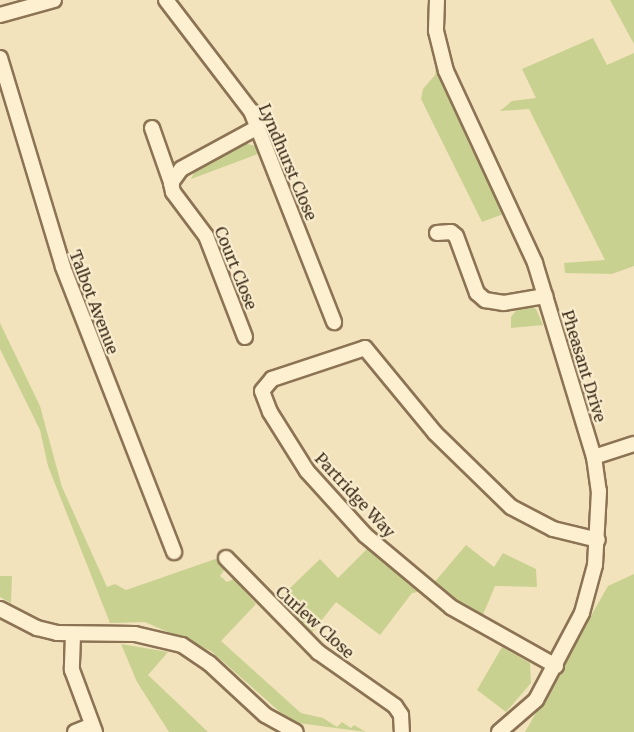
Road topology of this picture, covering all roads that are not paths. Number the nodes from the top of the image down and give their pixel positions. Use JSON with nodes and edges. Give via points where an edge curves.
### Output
{"nodes":[{"id":1,"x":54,"y":0,"type":"edge"},
{"id":2,"x":166,"y":0,"type":"edge"},
{"id":3,"x":437,"y":0,"type":"edge"},
{"id":4,"x":0,"y":15,"type":"edge"},
{"id":5,"x":0,"y":58,"type":"edge"},
{"id":6,"x":258,"y":127,"type":"junction"},
{"id":7,"x":152,"y":129,"type":"dead end"},
{"id":8,"x":172,"y":185,"type":"junction"},
{"id":9,"x":437,"y":233,"type":"dead end"},
{"id":10,"x":545,"y":296,"type":"junction"},
{"id":11,"x":238,"y":320,"type":"junction"},
{"id":12,"x":334,"y":322,"type":"dead end"},
{"id":13,"x":225,"y":325,"type":"dead end"},
{"id":14,"x":245,"y":337,"type":"dead end"},
{"id":15,"x":634,"y":444,"type":"edge"},
{"id":16,"x":594,"y":457,"type":"junction"},
{"id":17,"x":598,"y":540,"type":"junction"},
{"id":18,"x":174,"y":552,"type":"dead end"},
{"id":19,"x":229,"y":568,"type":"dead end"},
{"id":20,"x":0,"y":609,"type":"edge"},
{"id":21,"x":73,"y":634,"type":"junction"},
{"id":22,"x":556,"y":666,"type":"junction"},
{"id":23,"x":93,"y":728,"type":"edge"},
{"id":24,"x":75,"y":732,"type":"edge"},
{"id":25,"x":296,"y":732,"type":"edge"},
{"id":26,"x":402,"y":732,"type":"edge"},
{"id":27,"x":499,"y":732,"type":"edge"}],
"edges":[{"from":1,"to":4,"type":"street"},
{"from":2,"to":6,"type":"street","name":"Lyndhurst Close","via":[[241,96]]},
{"from":3,"to":10,"type":"street","name":"Pheasant Drive","via":[[436,31],[449,81],[515,214]]},
{"from":5,"to":18,"type":"street","name":"Talbot Avenue","via":[[63,267]]},
{"from":6,"to":8,"type":"street","via":[[181,169]]},
{"from":6,"to":12,"type":"street","name":"Lyndhurst Close"},
{"from":7,"to":8,"type":"street","name":"Court Close"},
{"from":8,"to":11,"type":"street","name":"Court Close","via":[[203,229]]},
{"from":9,"to":10,"type":"street","via":[[451,232],[456,236],[477,293],[485,300],[504,303]]},
{"from":10,"to":16,"type":"street","name":"Pheasant Drive"},
{"from":11,"to":13,"type":"street"},
{"from":11,"to":14,"type":"street","name":"Court Close"},
{"from":15,"to":16,"type":"street"},
{"from":16,"to":17,"type":"street","name":"Pheasant Drive","via":[[599,491]]},
{"from":17,"to":22,"type":"street","name":"Pheasant Drive","via":[[588,595]]},
{"from":17,"to":22,"type":"street","name":"Partridge Way","via":[[553,529],[511,507],[458,458],[364,348],[272,380],[262,391],[270,412],[307,471],[365,535],[452,607]]},
{"from":19,"to":26,"type":"street","name":"Curlew Close","via":[[318,652],[395,706],[401,715]]},
{"from":20,"to":21,"type":"street","via":[[37,628]]},
{"from":21,"to":23,"type":"street","via":[[72,670]]},
{"from":21,"to":25,"type":"street","via":[[135,634],[182,645],[209,663],[265,715]]},
{"from":22,"to":27,"type":"street","name":"Pheasant Drive","via":[[536,700]]},
{"from":23,"to":24,"type":"street"}]}
